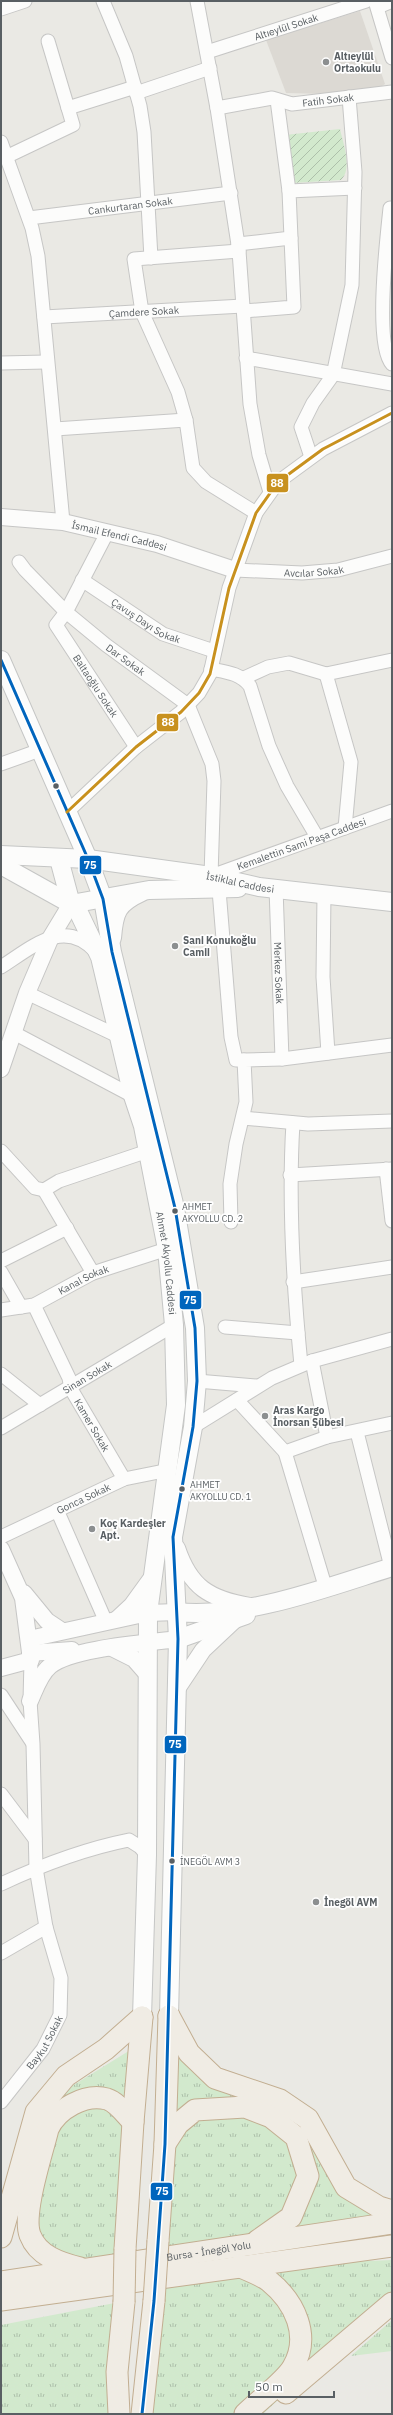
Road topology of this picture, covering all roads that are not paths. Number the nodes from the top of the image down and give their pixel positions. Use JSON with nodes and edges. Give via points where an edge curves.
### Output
{"nodes":[{"id":1,"x":25,"y":1,"type":"edge"},
{"id":2,"x":103,"y":1,"type":"edge"},
{"id":3,"x":197,"y":1,"type":"edge"},
{"id":4,"x":366,"y":1,"type":"edge"},
{"id":5,"x":392,"y":1,"type":"edge"},
{"id":6,"x":376,"y":4,"type":"edge"},
{"id":7,"x":1,"y":9,"type":"edge"},
{"id":8,"x":48,"y":41,"type":"dead end"},
{"id":9,"x":207,"y":52,"type":"junction"},
{"id":10,"x":392,"y":58,"type":"edge"},
{"id":11,"x":210,"y":68,"type":"junction"},
{"id":12,"x":135,"y":90,"type":"junction"},
{"id":13,"x":392,"y":92,"type":"edge"},
{"id":14,"x":349,"y":98,"type":"junction"},
{"id":15,"x":277,"y":100,"type":"junction"},
{"id":16,"x":68,"y":108,"type":"junction"},
{"id":17,"x":217,"y":108,"type":"junction"},
{"id":18,"x":4,"y":151,"type":"edge"},
{"id":19,"x":355,"y":188,"type":"junction"},
{"id":20,"x":289,"y":191,"type":"junction"},
{"id":21,"x":231,"y":193,"type":"junction"},
{"id":22,"x":148,"y":202,"type":"junction"},
{"id":23,"x":392,"y":208,"type":"edge"},
{"id":24,"x":29,"y":218,"type":"junction"},
{"id":25,"x":291,"y":238,"type":"junction"},
{"id":26,"x":238,"y":248,"type":"junction"},
{"id":27,"x":151,"y":258,"type":"junction"},
{"id":28,"x":243,"y":308,"type":"junction"},
{"id":29,"x":142,"y":312,"type":"junction"},
{"id":30,"x":44,"y":317,"type":"junction"},
{"id":31,"x":246,"y":358,"type":"junction"},
{"id":32,"x":46,"y":362,"type":"junction"},
{"id":33,"x":1,"y":363,"type":"edge"},
{"id":34,"x":392,"y":364,"type":"edge"},
{"id":35,"x":333,"y":375,"type":"junction"},
{"id":36,"x":392,"y":384,"type":"edge"},
{"id":37,"x":392,"y":413,"type":"edge"},
{"id":38,"x":186,"y":420,"type":"junction"},
{"id":39,"x":54,"y":428,"type":"junction"},
{"id":40,"x":311,"y":457,"type":"junction"},
{"id":41,"x":270,"y":492,"type":"junction"},
{"id":42,"x":256,"y":514,"type":"junction"},
{"id":43,"x":1,"y":517,"type":"edge"},
{"id":44,"x":63,"y":522,"type":"junction"},
{"id":45,"x":107,"y":533,"type":"junction"},
{"id":46,"x":392,"y":556,"type":"edge"},
{"id":47,"x":19,"y":562,"type":"dead end"},
{"id":48,"x":235,"y":570,"type":"junction"},
{"id":49,"x":82,"y":580,"type":"junction"},
{"id":50,"x":66,"y":612,"type":"junction"},
{"id":51,"x":214,"y":650,"type":"junction"},
{"id":52,"x":1,"y":660,"type":"edge"},
{"id":53,"x":392,"y":660,"type":"edge"},
{"id":54,"x":210,"y":669,"type":"junction"},
{"id":55,"x":326,"y":674,"type":"junction"},
{"id":56,"x":244,"y":678,"type":"junction"},
{"id":57,"x":188,"y":705,"type":"junction"},
{"id":58,"x":136,"y":747,"type":"junction"},
{"id":59,"x":40,"y":750,"type":"junction"},
{"id":60,"x":1,"y":764,"type":"edge"},
{"id":61,"x":392,"y":811,"type":"edge"},
{"id":62,"x":67,"y":812,"type":"junction"},
{"id":63,"x":345,"y":828,"type":"junction"},
{"id":64,"x":317,"y":837,"type":"junction"},
{"id":65,"x":1,"y":855,"type":"edge"},
{"id":66,"x":58,"y":859,"type":"junction"},
{"id":67,"x":88,"y":859,"type":"junction"},
{"id":68,"x":1,"y":866,"type":"edge"},
{"id":69,"x":215,"y":883,"type":"junction"},
{"id":70,"x":267,"y":888,"type":"junction"},
{"id":71,"x":149,"y":890,"type":"junction"},
{"id":72,"x":324,"y":894,"type":"junction"},
{"id":73,"x":103,"y":899,"type":"junction"},
{"id":74,"x":392,"y":902,"type":"edge"},
{"id":75,"x":71,"y":904,"type":"junction"},
{"id":76,"x":51,"y":937,"type":"junction"},
{"id":77,"x":106,"y":954,"type":"junction"},
{"id":78,"x":1,"y":967,"type":"edge"},
{"id":79,"x":27,"y":993,"type":"junction"},
{"id":80,"x":14,"y":1033,"type":"junction"},
{"id":81,"x":118,"y":1036,"type":"junction"},
{"id":82,"x":392,"y":1045,"type":"edge"},
{"id":83,"x":328,"y":1053,"type":"junction"},
{"id":84,"x":282,"y":1059,"type":"junction"},
{"id":85,"x":244,"y":1060,"type":"junction"},
{"id":86,"x":1,"y":1069,"type":"edge"},
{"id":87,"x":133,"y":1096,"type":"junction"},
{"id":88,"x":243,"y":1118,"type":"junction"},
{"id":89,"x":392,"y":1121,"type":"edge"},
{"id":90,"x":293,"y":1123,"type":"junction"},
{"id":91,"x":1,"y":1151,"type":"edge"},
{"id":92,"x":148,"y":1151,"type":"junction"},
{"id":93,"x":389,"y":1169,"type":"edge"},
{"id":94,"x":290,"y":1175,"type":"junction"},
{"id":95,"x":44,"y":1190,"type":"junction"},
{"id":96,"x":392,"y":1221,"type":"edge"},
{"id":97,"x":231,"y":1222,"type":"dead end"},
{"id":98,"x":67,"y":1228,"type":"junction"},
{"id":99,"x":167,"y":1250,"type":"junction"},
{"id":100,"x":1,"y":1261,"type":"edge"},
{"id":101,"x":392,"y":1267,"type":"edge"},
{"id":102,"x":1,"y":1272,"type":"edge"},
{"id":103,"x":94,"y":1273,"type":"junction"},
{"id":104,"x":293,"y":1282,"type":"junction"},
{"id":105,"x":34,"y":1305,"type":"junction"},
{"id":106,"x":21,"y":1307,"type":"junction"},
{"id":107,"x":1,"y":1310,"type":"edge"},
{"id":108,"x":174,"y":1325,"type":"junction"},
{"id":109,"x":225,"y":1327,"type":"dead end"},
{"id":110,"x":298,"y":1333,"type":"junction"},
{"id":111,"x":392,"y":1339,"type":"edge"},
{"id":112,"x":307,"y":1363,"type":"junction"},
{"id":113,"x":1,"y":1374,"type":"edge"},
{"id":114,"x":197,"y":1381,"type":"junction"},
{"id":115,"x":256,"y":1386,"type":"junction"},
{"id":116,"x":70,"y":1389,"type":"junction"},
{"id":117,"x":237,"y":1400,"type":"junction"},
{"id":118,"x":40,"y":1405,"type":"junction"},
{"id":119,"x":392,"y":1423,"type":"edge"},
{"id":120,"x":193,"y":1427,"type":"junction"},
{"id":121,"x":1,"y":1428,"type":"edge"},
{"id":122,"x":357,"y":1432,"type":"junction"},
{"id":123,"x":327,"y":1437,"type":"junction"},
{"id":124,"x":285,"y":1452,"type":"junction"},
{"id":125,"x":169,"y":1470,"type":"junction"},
{"id":126,"x":124,"y":1479,"type":"junction"},
{"id":127,"x":57,"y":1510,"type":"junction"},
{"id":128,"x":1,"y":1537,"type":"edge"},
{"id":129,"x":173,"y":1537,"type":"junction"},
{"id":130,"x":2,"y":1555,"type":"edge"},
{"id":131,"x":392,"y":1567,"type":"edge"},
{"id":132,"x":153,"y":1576,"type":"junction"},
{"id":133,"x":18,"y":1586,"type":"junction"},
{"id":134,"x":326,"y":1589,"type":"junction"},
{"id":135,"x":306,"y":1594,"type":"junction"},
{"id":136,"x":254,"y":1606,"type":"junction"},
{"id":137,"x":177,"y":1612,"type":"junction"},
{"id":138,"x":148,"y":1613,"type":"junction"},
{"id":139,"x":236,"y":1618,"type":"junction"},
{"id":140,"x":111,"y":1621,"type":"junction"},
{"id":141,"x":62,"y":1631,"type":"junction"},
{"id":142,"x":178,"y":1640,"type":"junction"},
{"id":143,"x":148,"y":1644,"type":"junction"},
{"id":144,"x":114,"y":1648,"type":"junction"},
{"id":145,"x":30,"y":1651,"type":"junction"},
{"id":146,"x":1,"y":1668,"type":"edge"},
{"id":147,"x":148,"y":1675,"type":"junction"},
{"id":148,"x":177,"y":1689,"type":"junction"},
{"id":149,"x":1,"y":1695,"type":"edge"},
{"id":150,"x":30,"y":1701,"type":"junction"},
{"id":151,"x":33,"y":1744,"type":"junction"},
{"id":152,"x":1,"y":1794,"type":"edge"},
{"id":153,"x":147,"y":1829,"type":"junction"},
{"id":154,"x":35,"y":1840,"type":"junction"},
{"id":155,"x":128,"y":1840,"type":"junction"},
{"id":156,"x":147,"y":1855,"type":"junction"},
{"id":157,"x":36,"y":1868,"type":"junction"},
{"id":158,"x":1,"y":1884,"type":"edge"},
{"id":159,"x":46,"y":1927,"type":"junction"},
{"id":160,"x":1,"y":1953,"type":"edge"},
{"id":161,"x":169,"y":2016,"type":"junction"},
{"id":162,"x":142,"y":2018,"type":"junction"},
{"id":163,"x":1,"y":2102,"type":"edge"},
{"id":164,"x":132,"y":2122,"type":"junction"},
{"id":165,"x":165,"y":2144,"type":"junction"},
{"id":166,"x":392,"y":2210,"type":"edge"},
{"id":167,"x":392,"y":2223,"type":"edge"},
{"id":168,"x":1,"y":2237,"type":"edge"},
{"id":169,"x":252,"y":2244,"type":"junction"},
{"id":170,"x":392,"y":2246,"type":"edge"},
{"id":171,"x":239,"y":2266,"type":"junction"},
{"id":172,"x":84,"y":2269,"type":"junction"},
{"id":173,"x":1,"y":2282,"type":"edge"},
{"id":174,"x":1,"y":2300,"type":"edge"},
{"id":175,"x":392,"y":2303,"type":"edge"},
{"id":176,"x":146,"y":2411,"type":"edge"},
{"id":177,"x":119,"y":2414,"type":"edge"},
{"id":178,"x":245,"y":2414,"type":"edge"},
{"id":179,"x":263,"y":2414,"type":"edge"}],
"edges":[{"from":1,"to":7,"type":"street"},
{"from":2,"to":12,"type":"street","via":[[126,56]]},
{"from":3,"to":9,"type":"street"},
{"from":4,"to":9,"type":"street","name":"Altıeylül Sokak"},
{"from":5,"to":6,"type":"street"},
{"from":6,"to":10,"type":"street"},
{"from":8,"to":16,"type":"street"},
{"from":9,"to":11,"type":"street"},
{"from":11,"to":12,"type":"street"},
{"from":11,"to":17,"type":"street"},
{"from":12,"to":16,"type":"street"},
{"from":12,"to":22,"type":"street","via":[[144,132]]},
{"from":13,"to":14,"type":"street","name":"Fatih Sokak"},
{"from":14,"to":15,"type":"street","name":"Fatih Sokak","via":[[292,104]]},
{"from":14,"to":19,"type":"street"},
{"from":15,"to":17,"type":"street","name":"Fatih Sokak","via":[[272,98]]},
{"from":15,"to":20,"type":"street"},
{"from":16,"to":18,"type":"street","via":[[73,125]]},
{"from":17,"to":21,"type":"street"},
{"from":18,"to":24,"type":"street"},
{"from":19,"to":20,"type":"street"},
{"from":19,"to":35,"type":"street","via":[[352,285]]},
{"from":20,"to":25,"type":"street"},
{"from":21,"to":22,"type":"street","name":"Cankurtaran Sokak"},
{"from":21,"to":26,"type":"street"},
{"from":22,"to":24,"type":"street","name":"Cankurtaran Sokak"},
{"from":22,"to":27,"type":"street"},
{"from":23,"to":34,"type":"street","via":[[382,284],[385,344],[388,361]]},
{"from":24,"to":30,"type":"street","via":[[38,256]]},
{"from":25,"to":26,"type":"street"},
{"from":25,"to":28,"type":"street","name":"Çamdere Sokak","via":[[294,307]]},
{"from":26,"to":27,"type":"street"},
{"from":26,"to":28,"type":"street"},
{"from":27,"to":29,"type":"street","via":[[134,259]]},
{"from":28,"to":29,"type":"street","name":"Çamdere Sokak"},
{"from":28,"to":31,"type":"street"},
{"from":29,"to":30,"type":"street","name":"Çamdere Sokak"},
{"from":29,"to":38,"type":"street","via":[[178,392]]},
{"from":30,"to":32,"type":"street"},
{"from":31,"to":35,"type":"street"},
{"from":31,"to":41,"type":"street","via":[[250,404],[259,455]]},
{"from":32,"to":33,"type":"street"},
{"from":32,"to":39,"type":"street"},
{"from":35,"to":36,"type":"street"},
{"from":35,"to":40,"type":"street","via":[[313,403],[301,427]]},
{"from":37,"to":40,"type":"street"},
{"from":38,"to":39,"type":"street"},
{"from":38,"to":42,"type":"street","via":[[194,468],[206,482]]},
{"from":39,"to":44,"type":"street"},
{"from":40,"to":41,"type":"street","via":[[278,482]]},
{"from":41,"to":42,"type":"street"},
{"from":42,"to":48,"type":"street"},
{"from":43,"to":44,"type":"street","name":"İsmail Efendi Caddesi"},
{"from":44,"to":45,"type":"street","name":"İsmail Efendi Caddesi"},
{"from":45,"to":48,"type":"street","name":"İsmail Efendi Caddesi","via":[[157,544]]},
{"from":45,"to":49,"type":"street"},
{"from":46,"to":48,"type":"street","name":"Avcılar Sokak","via":[[338,570],[302,573]]},
{"from":47,"to":50,"type":"street","name":"Dar Sokak"},
{"from":48,"to":51,"type":"street"},
{"from":49,"to":50,"type":"street"},
{"from":49,"to":51,"type":"street","name":"Çavuş Dayı Sokak","via":[[163,634]]},
{"from":50,"to":57,"type":"street","name":"Dar Sokak"},
{"from":50,"to":58,"type":"street","name":"Baltaoğlu Sokak","via":[[56,625]]},
{"from":51,"to":54,"type":"street"},
{"from":52,"to":59,"type":"main road"},
{"from":53,"to":55,"type":"street"},
{"from":54,"to":56,"type":"street","via":[[233,673]]},
{"from":54,"to":57,"type":"street","via":[[199,693]]},
{"from":55,"to":56,"type":"street","via":[[288,664],[268,667]]},
{"from":55,"to":63,"type":"street","via":[[351,762]]},
{"from":56,"to":64,"type":"street","via":[[250,686],[269,746],[287,786]]},
{"from":57,"to":58,"type":"street"},
{"from":57,"to":69,"type":"street","via":[[212,764]]},
{"from":58,"to":62,"type":"street"},
{"from":59,"to":60,"type":"street"},
{"from":59,"to":62,"type":"main road"},
{"from":61,"to":63,"type":"street","name":"Kemalettin Sami Paşa Caddesi"},
{"from":62,"to":67,"type":"main road"},
{"from":63,"to":64,"type":"street","name":"Kemalettin Sami Paşa Caddesi"},
{"from":64,"to":69,"type":"street","name":"Kemalettin Sami Paşa Caddesi"},
{"from":65,"to":66,"type":"main road","name":"İstiklal Caddesi"},
{"from":66,"to":67,"type":"main road","name":"İstiklal Caddesi"},
{"from":66,"to":75,"type":"main road"},
{"from":67,"to":69,"type":"main road","name":"İstiklal Caddesi"},
{"from":67,"to":73,"type":"main road"},
{"from":68,"to":75,"type":"main road"},
{"from":69,"to":70,"type":"main road","name":"İstiklal Caddesi"},
{"from":69,"to":71,"type":"main road"},
{"from":69,"to":85,"type":"street","via":[[231,1037],[236,1060]]},
{"from":70,"to":72,"type":"main road","name":"İstiklal Caddesi"},
{"from":70,"to":84,"type":"street","name":"Merkez Sokak"},
{"from":71,"to":73,"type":"main road"},
{"from":71,"to":77,"type":"street","via":[[127,900],[117,911]]},
{"from":72,"to":74,"type":"main road","name":"İstiklal Caddesi"},
{"from":72,"to":83,"type":"street","via":[[323,977]]},
{"from":73,"to":75,"type":"main road"},
{"from":73,"to":77,"type":"main road"},
{"from":75,"to":76,"type":"street"},
{"from":75,"to":77,"type":"main road"},
{"from":76,"to":77,"type":"street","via":[[66,935],[78,938]]},
{"from":76,"to":78,"type":"street"},
{"from":76,"to":79,"type":"street"},
{"from":77,"to":81,"type":"main road","name":"Ahmet Akyollu Caddesi"},
{"from":77,"to":114,"type":"main road","name":"Ahmet Akyollu Caddesi","via":[[175,1208],[195,1328]]},
{"from":79,"to":80,"type":"street"},
{"from":79,"to":81,"type":"street"},
{"from":80,"to":86,"type":"street"},
{"from":80,"to":87,"type":"street"},
{"from":81,"to":87,"type":"main road","name":"Ahmet Akyollu Caddesi"},
{"from":82,"to":83,"type":"street"},
{"from":83,"to":84,"type":"street"},
{"from":84,"to":85,"type":"street"},
{"from":85,"to":88,"type":"street","via":[[246,1102]]},
{"from":87,"to":92,"type":"main road","name":"Ahmet Akyollu Caddesi"},
{"from":88,"to":90,"type":"street"},
{"from":88,"to":97,"type":"street","via":[[230,1184]]},
{"from":89,"to":90,"type":"street"},
{"from":90,"to":94,"type":"street"},
{"from":91,"to":95,"type":"street","via":[[35,1188]]},
{"from":92,"to":95,"type":"street","via":[[59,1181]]},
{"from":92,"to":99,"type":"main road","name":"Ahmet Akyollu Caddesi"},
{"from":93,"to":94,"type":"street"},
{"from":93,"to":96,"type":"street"},
{"from":94,"to":104,"type":"street"},
{"from":95,"to":98,"type":"street"},
{"from":98,"to":100,"type":"street"},
{"from":98,"to":103,"type":"street"},
{"from":99,"to":103,"type":"street","name":"Kanal Sokak"},
{"from":99,"to":108,"type":"main road","name":"Ahmet Akyollu Caddesi"},
{"from":101,"to":104,"type":"street"},
{"from":102,"to":106,"type":"street"},
{"from":103,"to":105,"type":"street","name":"Kanal Sokak"},
{"from":104,"to":110,"type":"street"},
{"from":105,"to":106,"type":"street","name":"Kanal Sokak"},
{"from":105,"to":116,"type":"street","name":"Kamer Sokak","via":[[69,1378]]},
{"from":106,"to":107,"type":"street","name":"Kanal Sokak"},
{"from":108,"to":116,"type":"street","name":"Sinan Sokak"},
{"from":108,"to":125,"type":"main road","name":"Ahmet Akyollu Caddesi","via":[[176,1405]]},
{"from":109,"to":110,"type":"street"},
{"from":110,"to":112,"type":"street"},
{"from":111,"to":112,"type":"street"},
{"from":112,"to":115,"type":"street"},
{"from":112,"to":123,"type":"street"},
{"from":113,"to":118,"type":"street"},
{"from":114,"to":115,"type":"street"},
{"from":114,"to":120,"type":"main road","name":"Ahmet Akyollu Caddesi"},
{"from":115,"to":117,"type":"street"},
{"from":116,"to":118,"type":"street","name":"Sinan Sokak"},
{"from":116,"to":126,"type":"street","name":"Kamer Sokak"},
{"from":117,"to":120,"type":"street"},
{"from":117,"to":124,"type":"street"},
{"from":118,"to":121,"type":"street","name":"Sinan Sokak"},
{"from":119,"to":122,"type":"street"},
{"from":120,"to":129,"type":"main road","name":"Ahmet Akyollu Caddesi"},
{"from":122,"to":123,"type":"street"},
{"from":122,"to":131,"type":"street"},
{"from":123,"to":124,"type":"street"},
{"from":124,"to":134,"type":"street"},
{"from":125,"to":126,"type":"street","name":"Gonca Sokak"},
{"from":125,"to":132,"type":"main road","name":"Ahmet Akyollu Caddesi"},
{"from":126,"to":127,"type":"street","name":"Gonca Sokak"},
{"from":127,"to":128,"type":"street","name":"Gonca Sokak"},
{"from":127,"to":140,"type":"street"},
{"from":129,"to":136,"type":"street","via":[[184,1568],[192,1581],[231,1603]]},
{"from":129,"to":137,"type":"main road","name":"Ahmet Akyollu Caddesi"},
{"from":130,"to":133,"type":"street"},
{"from":131,"to":134,"type":"main road"},
{"from":132,"to":138,"type":"main road","name":"Ahmet Akyollu Caddesi"},
{"from":132,"to":140,"type":"street","via":[[132,1605]]},
{"from":133,"to":141,"type":"street","via":[[47,1621]]},
{"from":133,"to":145,"type":"street","via":[[23,1598]]},
{"from":134,"to":135,"type":"main road"},
{"from":135,"to":136,"type":"main road"},
{"from":135,"to":139,"type":"main road"},
{"from":136,"to":137,"type":"main road","via":[[196,1614]]},
{"from":137,"to":138,"type":"street"},
{"from":137,"to":142,"type":"main road","name":"Ahmet Akyollu Caddesi"},
{"from":138,"to":140,"type":"street"},
{"from":138,"to":143,"type":"main road","name":"Ahmet Akyollu Caddesi"},
{"from":139,"to":142,"type":"main road"},
{"from":139,"to":148,"type":"street","via":[[203,1650]]},
{"from":140,"to":141,"type":"street"},
{"from":141,"to":145,"type":"street"},
{"from":142,"to":143,"type":"street"},
{"from":142,"to":148,"type":"main road","name":"Ahmet Akyollu Caddesi"},
{"from":143,"to":144,"type":"street"},
{"from":143,"to":147,"type":"main road","name":"Ahmet Akyollu Caddesi"},
{"from":144,"to":145,"type":"street"},
{"from":144,"to":147,"type":"street","via":[[134,1659]]},
{"from":144,"to":150,"type":"street","via":[[59,1660],[45,1672]]},
{"from":145,"to":146,"type":"street"},
{"from":145,"to":150,"type":"street","name":"Baykut Sokak"},
{"from":147,"to":153,"type":"main road","name":"Ahmet Akyollu Caddesi"},
{"from":148,"to":161,"type":"main road"},
{"from":149,"to":151,"type":"street"},
{"from":150,"to":151,"type":"street","name":"Baykut Sokak"},
{"from":151,"to":154,"type":"street","name":"Baykut Sokak"},
{"from":152,"to":154,"type":"street"},
{"from":153,"to":155,"type":"street","via":[[139,1836]]},
{"from":153,"to":156,"type":"main road","name":"Ahmet Akyollu Caddesi"},
{"from":154,"to":157,"type":"street","name":"Baykut Sokak"},
{"from":155,"to":156,"type":"street"},
{"from":155,"to":157,"type":"street","via":[[103,1845]]},
{"from":156,"to":162,"type":"main road","name":"Ahmet Akyollu Caddesi"},
{"from":157,"to":158,"type":"street"},
{"from":157,"to":159,"type":"street","name":"Baykut Sokak"},
{"from":159,"to":160,"type":"street"},
{"from":159,"to":163,"type":"street","name":"Baykut Sokak","via":[[61,1978],[60,2015],[42,2049]]},
{"from":161,"to":165,"type":"highway"},
{"from":161,"to":166,"type":"highway","via":[[189,2053],[214,2078],[280,2100],[308,2119],[346,2187],[379,2207]]},
{"from":162,"to":164,"type":"highway"},
{"from":162,"to":168,"type":"highway","via":[[106,2049],[66,2076],[36,2112]]},
{"from":164,"to":172,"type":"highway","via":[[108,2099],[93,2098],[76,2102],[52,2121],[48,2129],[28,2212],[30,2235],[42,2252],[61,2264]]},
{"from":164,"to":177,"type":"highway","bridge":true,"via":[[124,2302],[117,2372]]},
{"from":165,"to":169,"type":"highway","via":[[178,2124],[195,2110],[238,2107],[245,2107],[271,2117],[296,2137],[308,2176],[291,2218]]},
{"from":165,"to":176,"type":"highway","bridge":true},
{"from":167,"to":169,"type":"highway","name":"Bursa - İnegöl Yolu"},
{"from":169,"to":172,"type":"highway","name":"Bursa - İnegöl Yolu"},
{"from":170,"to":171,"type":"highway","name":"Bursa - İnegöl Yolu"},
{"from":171,"to":174,"type":"highway","name":"Bursa - İnegöl Yolu"},
{"from":171,"to":178,"type":"highway","via":[[269,2280],[289,2300],[299,2322],[302,2348],[293,2368]]},
{"from":172,"to":173,"type":"highway","name":"Bursa - İnegöl Yolu"},
{"from":175,"to":179,"type":"highway"}]}
